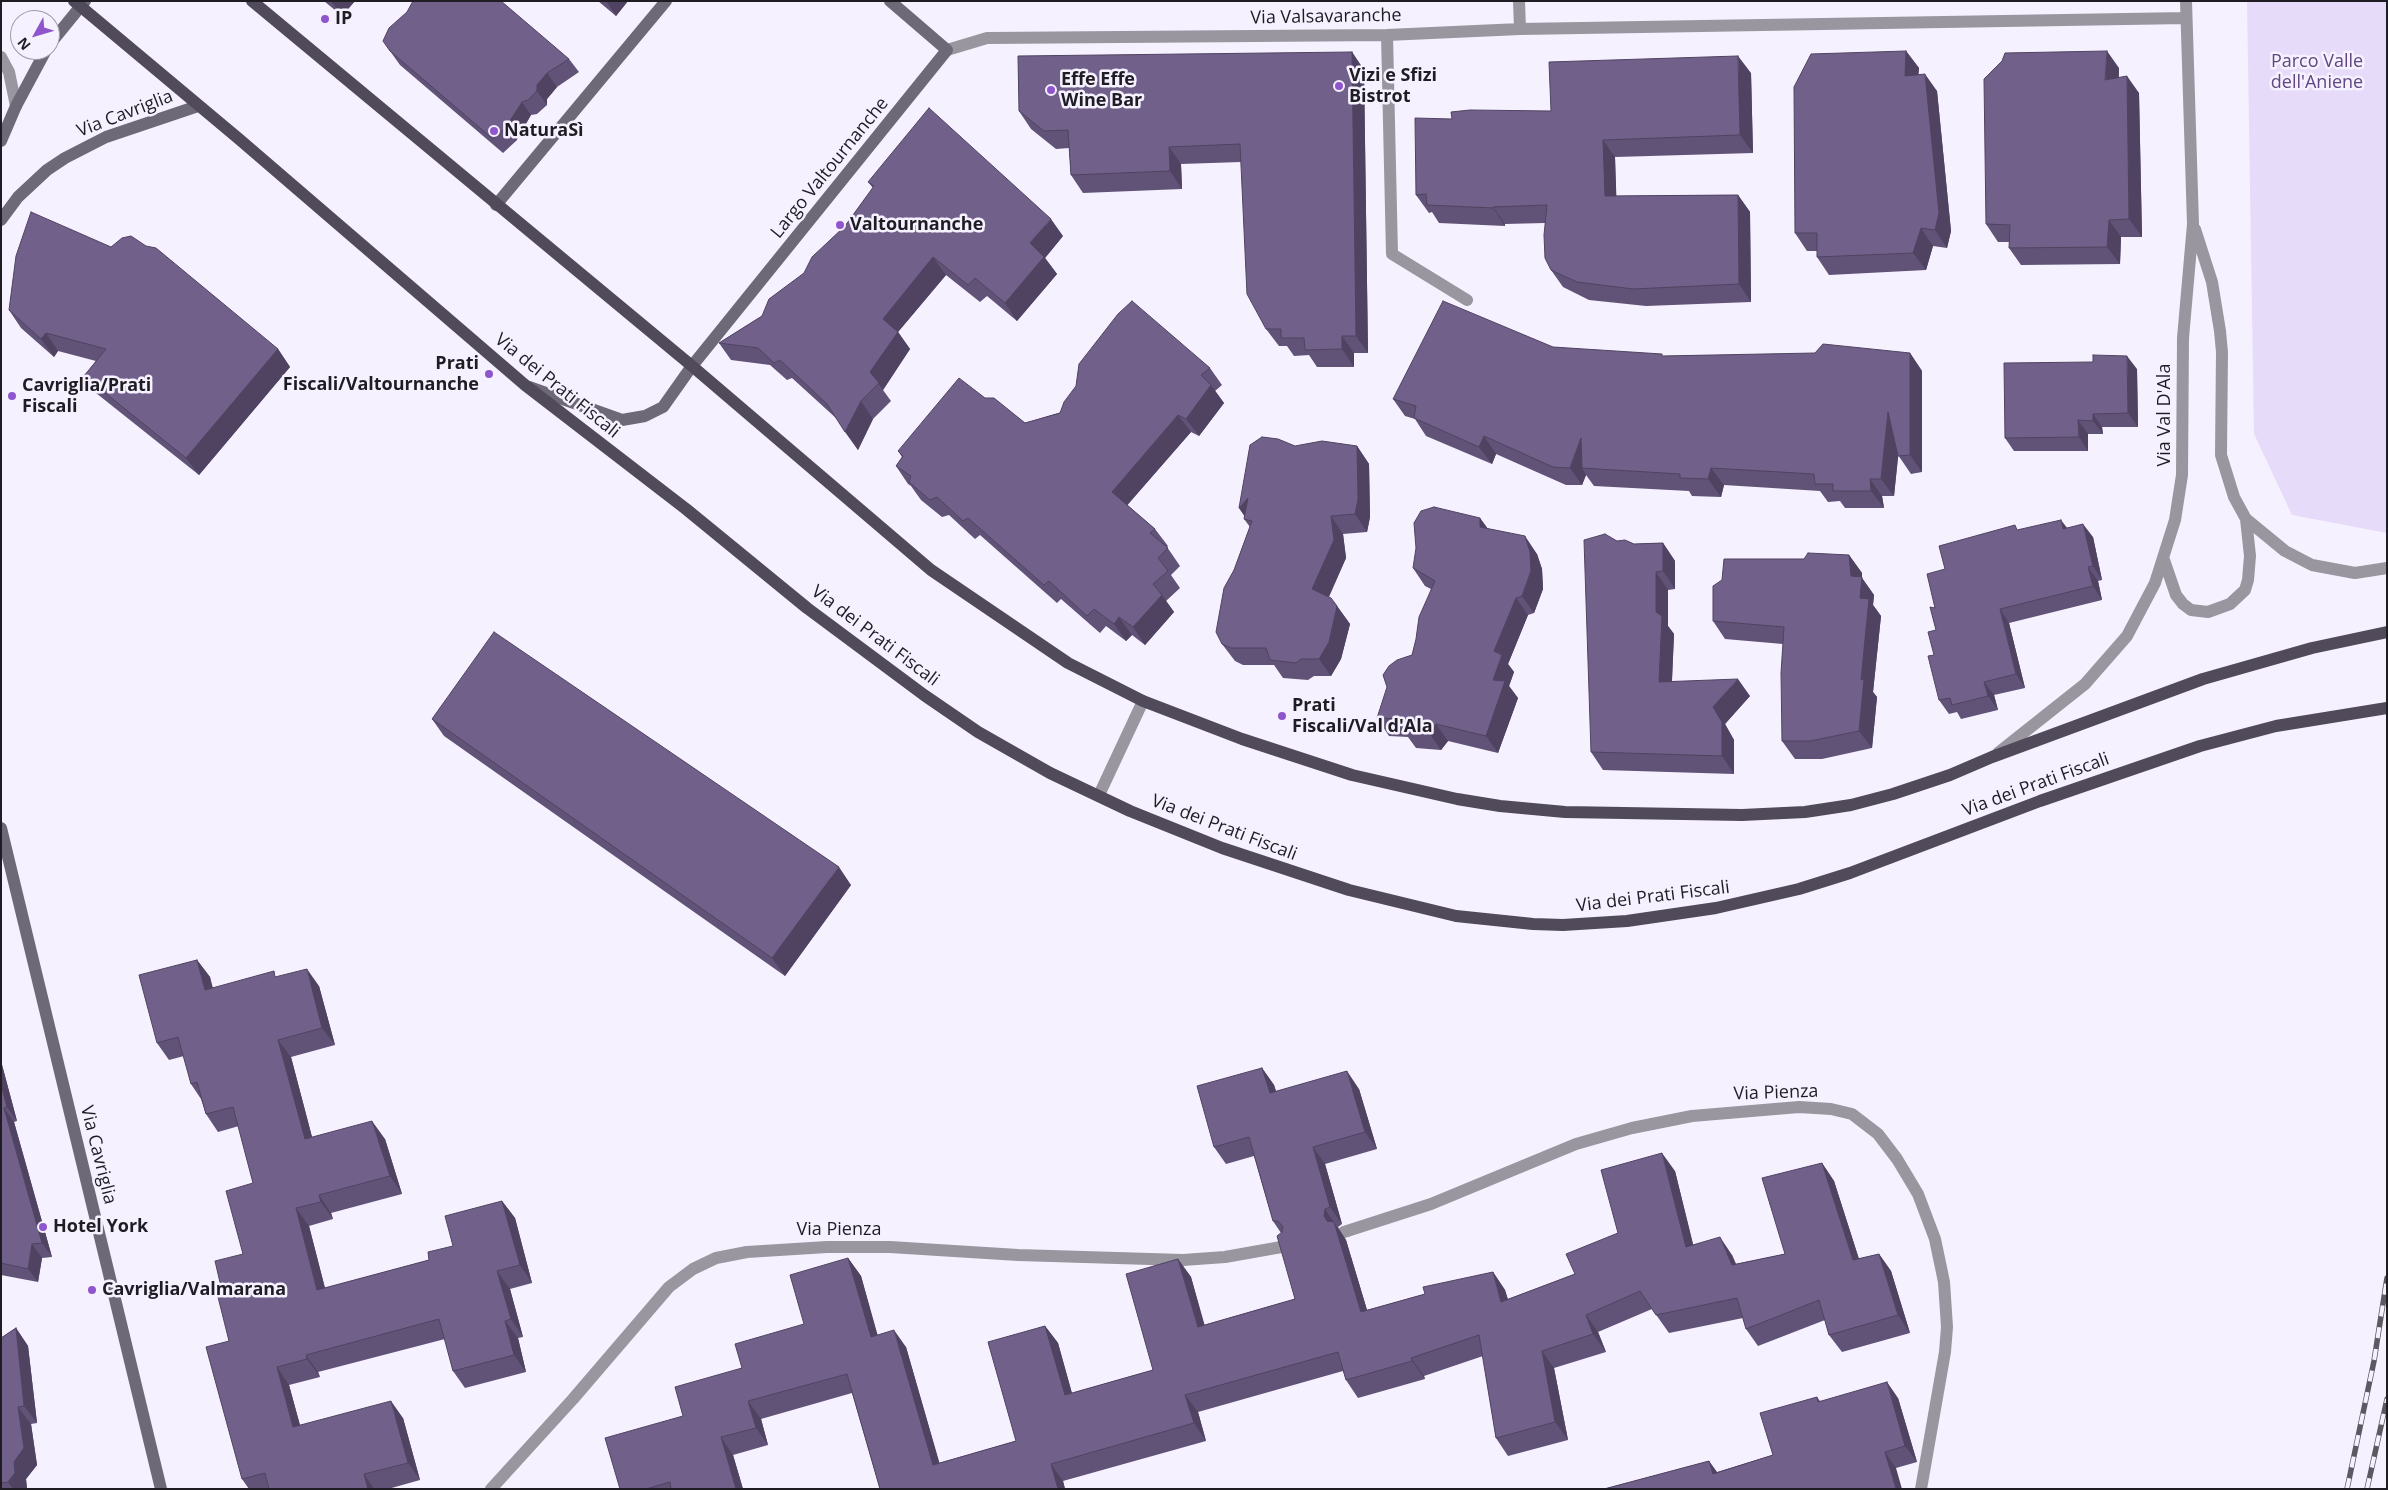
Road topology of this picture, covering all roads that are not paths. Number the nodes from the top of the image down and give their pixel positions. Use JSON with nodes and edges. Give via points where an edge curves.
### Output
{"nodes":[{"id":1,"x":252,"y":1,"type":"edge"},
{"id":2,"x":666,"y":1,"type":"edge"},
{"id":3,"x":890,"y":1,"type":"edge"},
{"id":4,"x":1519,"y":1,"type":"edge"},
{"id":5,"x":2186,"y":1,"type":"edge"},
{"id":6,"x":79,"y":3,"type":"edge"},
{"id":7,"x":2186,"y":18,"type":"junction"},
{"id":8,"x":1520,"y":29,"type":"junction"},
{"id":9,"x":60,"y":30,"type":"edge"},
{"id":10,"x":1387,"y":35,"type":"junction"},
{"id":11,"x":947,"y":50,"type":"junction"},
{"id":12,"x":1,"y":57,"type":"edge"},
{"id":13,"x":41,"y":60,"type":"edge"},
{"id":14,"x":16,"y":106,"type":"junction"},
{"id":15,"x":198,"y":106,"type":"junction"},
{"id":16,"x":1,"y":141,"type":"edge"},
{"id":17,"x":496,"y":205,"type":"junction"},
{"id":18,"x":1,"y":220,"type":"edge"},
{"id":19,"x":2193,"y":224,"type":"junction"},
{"id":20,"x":1467,"y":300,"type":"dead end"},
{"id":21,"x":692,"y":366,"type":"junction"},
{"id":22,"x":525,"y":385,"type":"junction"},
{"id":23,"x":2246,"y":519,"type":"junction"},
{"id":24,"x":2164,"y":560,"type":"junction"},
{"id":25,"x":2387,"y":568,"type":"edge"},
{"id":26,"x":2387,"y":632,"type":"edge"},
{"id":27,"x":1143,"y":702,"type":"junction"},
{"id":28,"x":2387,"y":708,"type":"edge"},
{"id":29,"x":1992,"y":757,"type":"junction"},
{"id":30,"x":1099,"y":795,"type":"junction"},
{"id":31,"x":1,"y":828,"type":"edge"},
{"id":32,"x":1344,"y":1232,"type":"dead end"},
{"id":33,"x":1287,"y":1246,"type":"edge"},
{"id":34,"x":161,"y":1489,"type":"edge"},
{"id":35,"x":491,"y":1489,"type":"edge"},
{"id":36,"x":1921,"y":1489,"type":"edge"}],
"edges":[{"from":1,"to":17,"type":"main road"},
{"from":2,"to":17,"type":"street"},
{"from":3,"to":11,"type":"street"},
{"from":4,"to":8,"type":"street"},
{"from":5,"to":7,"type":"street","name":"Via Val D'Ala"},
{"from":6,"to":9,"type":"street"},
{"from":6,"to":15,"type":"main road"},
{"from":7,"to":8,"type":"street","name":"Via Valsavaranche"},
{"from":7,"to":19,"type":"street","name":"Via Val D'Ala"},
{"from":8,"to":10,"type":"street","name":"Via Valsavaranche"},
{"from":10,"to":11,"type":"street","name":"Via Valsavaranche","via":[[987,38]]},
{"from":10,"to":20,"type":"street","via":[[1392,254]]},
{"from":11,"to":21,"type":"street","name":"Largo Valtournanche"},
{"from":12,"to":14,"type":"street","via":[[9,72]]},
{"from":13,"to":14,"type":"street"},
{"from":14,"to":16,"type":"street"},
{"from":15,"to":18,"type":"street","name":"Via Cavriglia","via":[[130,127],[78,150],[32,184]]},
{"from":15,"to":22,"type":"main road","name":"Via dei Prati Fiscali"},
{"from":17,"to":21,"type":"main road"},
{"from":19,"to":23,"type":"street","via":[[2212,282],[2220,331],[2221,455],[2234,497]]},
{"from":19,"to":24,"type":"street","name":"Via Val D'Ala","via":[[2183,338],[2182,475]]},
{"from":21,"to":22,"type":"street","name":"Largo Valtournanche","via":[[663,407],[629,420],[612,417]]},
{"from":21,"to":27,"type":"main road","via":[[931,570],[1068,663]]},
{"from":22,"to":30,"type":"main road","name":"Via dei Prati Fiscali","via":[[686,509],[807,608],[924,695],[1033,764]]},
{"from":23,"to":24,"type":"street","via":[[2250,556],[2248,580],[2245,590],[2230,604],[2208,612],[2187,607],[2176,595]]},
{"from":23,"to":25,"type":"street","via":[[2285,551],[2312,565],[2355,572]]},
{"from":24,"to":29,"type":"street","name":"Via Val D'Ala","via":[[2137,620],[2104,664],[2064,703]]},
{"from":26,"to":29,"type":"main road","via":[[2295,652],[2203,679]]},
{"from":27,"to":29,"type":"main road","via":[[1242,739],[1382,783],[1491,805],[1564,812],[1742,815],[1805,812],[1894,794],[1950,776]]},
{"from":27,"to":30,"type":"street"},
{"from":28,"to":30,"type":"main road","name":"Via dei Prati Fiscali","via":[[2276,726],[2200,746],[2040,801],[1900,856],[1799,889],[1716,908],[1591,924],[1493,921],[1456,916],[1376,897],[1222,848]]},
{"from":31,"to":34,"type":"street","name":"Via Cavriglia"},
{"from":32,"to":36,"type":"street","name":"Via Pienza","via":[[1456,1195],[1576,1144],[1632,1128],[1692,1116],[1799,1107],[1852,1114],[1874,1130],[1897,1159],[1927,1217],[1942,1268],[1946,1306],[1945,1352]]},
{"from":33,"to":35,"type":"street","name":"Via Pienza","via":[[1225,1257],[1183,1260],[890,1247],[777,1249],[722,1257],[693,1269],[669,1288]]}]}
